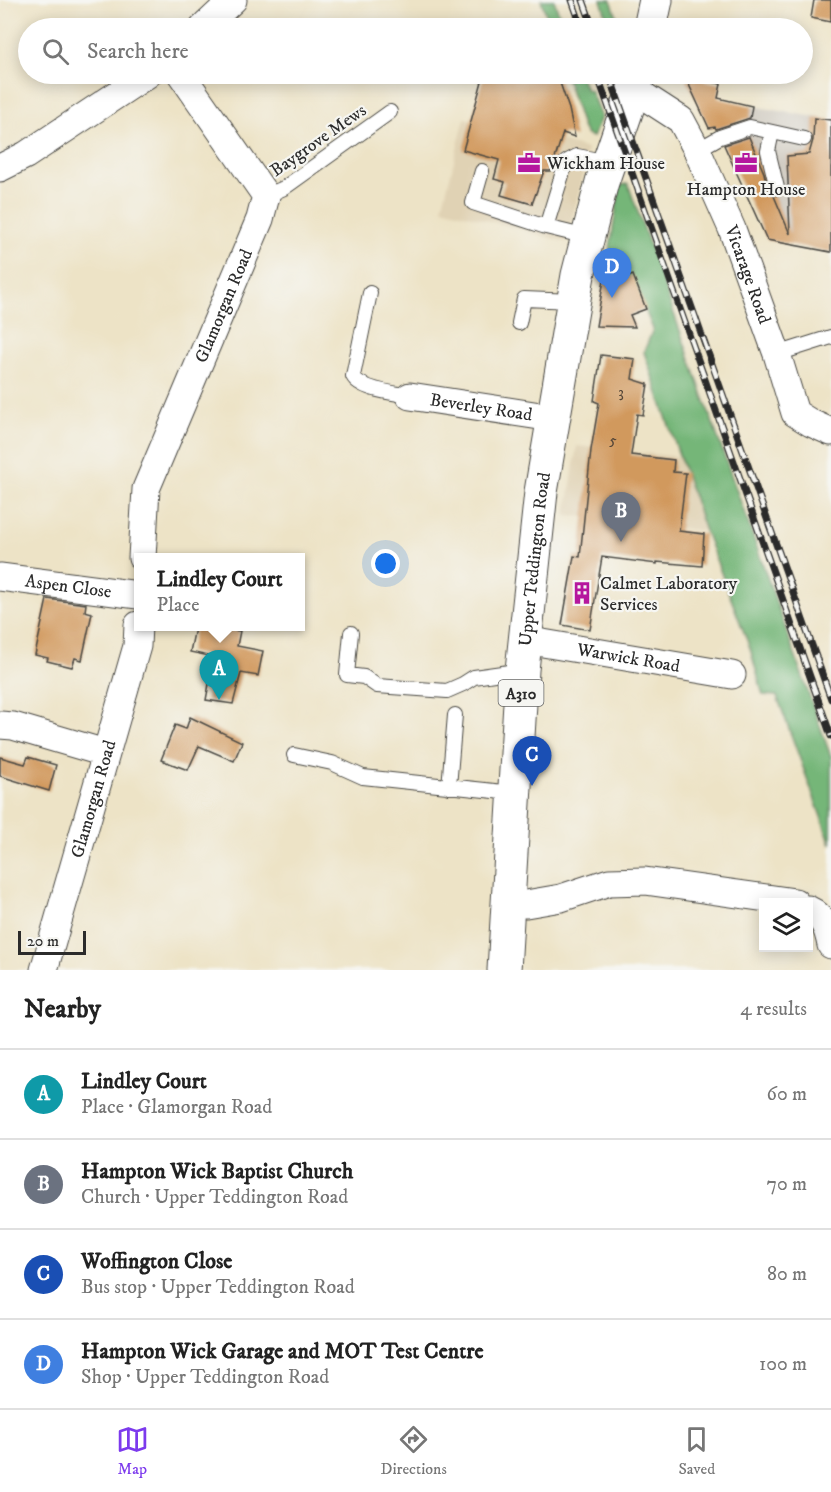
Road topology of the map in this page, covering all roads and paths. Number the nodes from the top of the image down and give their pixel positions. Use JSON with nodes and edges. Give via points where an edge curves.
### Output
{"nodes":[{"id":1,"x":233,"y":0,"type":"edge"},
{"id":2,"x":656,"y":0,"type":"edge"},
{"id":3,"x":214,"y":18,"type":"edge"},
{"id":4,"x":652,"y":18,"type":"edge"},
{"id":5,"x":133,"y":84,"type":"edge"},
{"id":6,"x":188,"y":84,"type":"edge"},
{"id":7,"x":636,"y":84,"type":"edge"},
{"id":8,"x":637,"y":84,"type":"edge"},
{"id":9,"x":390,"y":112,"type":"dead end"},
{"id":10,"x":772,"y":132,"type":"junction"},
{"id":11,"x":804,"y":140,"type":"dead end"},
{"id":12,"x":697,"y":150,"type":"junction"},
{"id":13,"x":610,"y":158,"type":"junction"},
{"id":14,"x":0,"y":168,"type":"edge"},
{"id":15,"x":482,"y":171,"type":"dead end"},
{"id":16,"x":777,"y":188,"type":"dead end"},
{"id":17,"x":266,"y":196,"type":"junction"},
{"id":18,"x":546,"y":227,"type":"junction"},
{"id":19,"x":587,"y":237,"type":"junction"},
{"id":20,"x":370,"y":293,"type":"dead end"},
{"id":21,"x":573,"y":301,"type":"junction"},
{"id":22,"x":519,"y":323,"type":"dead end"},
{"id":23,"x":831,"y":337,"type":"edge"},
{"id":24,"x":777,"y":354,"type":"junction"},
{"id":25,"x":410,"y":396,"type":"joint"},
{"id":26,"x":553,"y":418,"type":"junction"},
{"id":27,"x":831,"y":432,"type":"edge"},
{"id":28,"x":142,"y":553,"type":"edge"},
{"id":29,"x":0,"y":577,"type":"edge"},
{"id":30,"x":134,"y":594,"type":"edge"},
{"id":31,"x":137,"y":631,"type":"edge"},
{"id":32,"x":351,"y":633,"type":"dead end"},
{"id":33,"x":524,"y":655,"type":"junction"},
{"id":34,"x":732,"y":675,"type":"dead end"},
{"id":35,"x":455,"y":715,"type":"dead end"},
{"id":36,"x":0,"y":725,"type":"edge"},
{"id":37,"x":105,"y":753,"type":"junction"},
{"id":38,"x":294,"y":755,"type":"dead end"},
{"id":39,"x":449,"y":787,"type":"junction"},
{"id":40,"x":513,"y":793,"type":"junction"},
{"id":41,"x":762,"y":898,"type":"edge"},
{"id":42,"x":508,"y":903,"type":"junction"},
{"id":43,"x":813,"y":911,"type":"edge"},
{"id":44,"x":831,"y":945,"type":"edge"},
{"id":45,"x":44,"y":970,"type":"edge"},
{"id":46,"x":504,"y":970,"type":"edge"}],
"edges":[{"from":1,"to":3,"type":"street"},
{"from":2,"to":4,"type":"main road"},
{"from":5,"to":14,"type":"street"},
{"from":6,"to":17,"type":"street"},
{"from":7,"to":13,"type":"main road","number":"A310"},
{"from":8,"to":12,"type":"street","name":"Vicarage Road","via":[[647,98],[681,120]]},
{"from":9,"to":17,"type":"lane","name":"Baygrove Mews","via":[[284,188]]},
{"from":10,"to":11,"type":"lane"},
{"from":10,"to":12,"type":"lane","via":[[750,127]]},
{"from":10,"to":16,"type":"lane","via":[[768,151]]},
{"from":12,"to":24,"type":"street","name":"Vicarage Road","via":[[732,229]]},
{"from":13,"to":18,"type":"lane","via":[[578,156],[566,162]]},
{"from":13,"to":19,"type":"main road","name":"Upper Teddington Road","number":"A310"},
{"from":15,"to":18,"type":"lane","via":[[473,203]]},
{"from":17,"to":28,"type":"street","name":"Glamorgan Road","via":[[260,219],[146,489]]},
{"from":18,"to":19,"type":"lane"},
{"from":19,"to":21,"type":"main road","name":"Upper Teddington Road","number":"A310"},
{"from":20,"to":25,"type":"lane","via":[[353,376],[373,388]]},
{"from":21,"to":22,"type":"lane","via":[[524,299]]},
{"from":21,"to":26,"type":"main road","name":"Upper Teddington Road","number":"A310"},
{"from":23,"to":24,"type":"lane"},
{"from":24,"to":27,"type":"street","name":"Vicarage Road","via":[[795,413]]},
{"from":25,"to":26,"type":"street","name":"Beverley Road"},
{"from":26,"to":33,"type":"main road","name":"Upper Teddington Road","number":"A310"},
{"from":29,"to":30,"type":"street","name":"Aspen Close"},
{"from":31,"to":37,"type":"street","name":"Glamorgan Road"},
{"from":32,"to":33,"type":"lane","via":[[347,675],[363,677],[377,686],[447,691]]},
{"from":33,"to":34,"type":"street","name":"Warwick Road"},
{"from":33,"to":40,"type":"main road","name":"Upper Teddington Road","number":"A310"},
{"from":35,"to":39,"type":"lane"},
{"from":36,"to":37,"type":"street"},
{"from":37,"to":45,"type":"street","name":"Glamorgan Road"},
{"from":38,"to":39,"type":"lane","via":[[332,763],[363,777]]},
{"from":39,"to":40,"type":"lane"},
{"from":40,"to":42,"type":"main road","name":"Upper Teddington Road","number":"A310"},
{"from":41,"to":42,"type":"street","via":[[645,880],[609,882],[561,898]]},
{"from":42,"to":46,"type":"main road","name":"Upper Teddington Road","number":"A310"},
{"from":43,"to":44,"type":"street","via":[[828,928]]}]}
